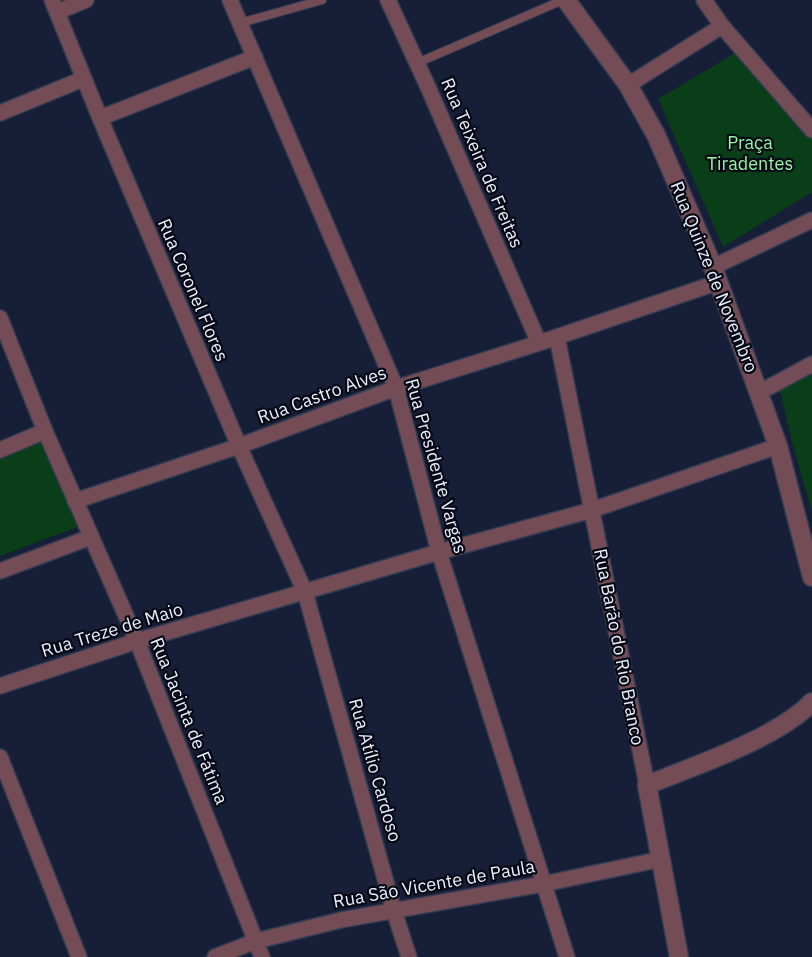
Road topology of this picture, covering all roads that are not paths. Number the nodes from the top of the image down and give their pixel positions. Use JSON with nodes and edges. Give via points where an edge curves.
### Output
{"nodes":[{"id":1,"x":86,"y":0,"type":"edge"},
{"id":2,"x":230,"y":0,"type":"edge"},
{"id":3,"x":322,"y":0,"type":"edge"},
{"id":4,"x":388,"y":0,"type":"edge"},
{"id":5,"x":565,"y":0,"type":"edge"},
{"id":6,"x":704,"y":0,"type":"edge"},
{"id":7,"x":55,"y":6,"type":"edge"},
{"id":8,"x":240,"y":23,"type":"junction"},
{"id":9,"x":722,"y":26,"type":"junction"},
{"id":10,"x":255,"y":57,"type":"junction"},
{"id":11,"x":417,"y":63,"type":"junction"},
{"id":12,"x":83,"y":79,"type":"junction"},
{"id":13,"x":628,"y":85,"type":"junction"},
{"id":14,"x":0,"y":113,"type":"edge"},
{"id":15,"x":100,"y":118,"type":"junction"},
{"id":16,"x":812,"y":130,"type":"edge"},
{"id":17,"x":812,"y":220,"type":"edge"},
{"id":18,"x":716,"y":274,"type":"junction"},
{"id":19,"x":0,"y":318,"type":"edge"},
{"id":20,"x":557,"y":337,"type":"junction"},
{"id":21,"x":539,"y":343,"type":"junction"},
{"id":22,"x":812,"y":364,"type":"edge"},
{"id":23,"x":396,"y":388,"type":"junction"},
{"id":24,"x":760,"y":392,"type":"junction"},
{"id":25,"x":45,"y":431,"type":"junction"},
{"id":26,"x":238,"y":446,"type":"junction"},
{"id":27,"x":778,"y":446,"type":"junction"},
{"id":28,"x":0,"y":450,"type":"edge"},
{"id":29,"x":75,"y":501,"type":"junction"},
{"id":30,"x":592,"y":510,"type":"junction"},
{"id":31,"x":91,"y":537,"type":"junction"},
{"id":32,"x":807,"y":540,"type":"edge"},
{"id":33,"x":439,"y":552,"type":"junction"},
{"id":34,"x":0,"y":571,"type":"edge"},
{"id":35,"x":812,"y":577,"type":"edge"},
{"id":36,"x":304,"y":592,"type":"junction"},
{"id":37,"x":137,"y":641,"type":"junction"},
{"id":38,"x":0,"y":686,"type":"edge"},
{"id":39,"x":812,"y":702,"type":"edge"},
{"id":40,"x":0,"y":758,"type":"edge"},
{"id":41,"x":647,"y":785,"type":"junction"},
{"id":42,"x":662,"y":859,"type":"junction"},
{"id":43,"x":543,"y":884,"type":"junction"},
{"id":44,"x":394,"y":911,"type":"junction"},
{"id":45,"x":256,"y":941,"type":"junction"},
{"id":46,"x":79,"y":957,"type":"edge"},
{"id":47,"x":215,"y":957,"type":"edge"},
{"id":48,"x":262,"y":957,"type":"edge"},
{"id":49,"x":409,"y":957,"type":"edge"},
{"id":50,"x":567,"y":957,"type":"edge"},
{"id":51,"x":679,"y":957,"type":"edge"}],
"edges":[{"from":1,"to":7,"type":"street"},
{"from":2,"to":8,"type":"street","name":"Rua Presidente Vargas"},
{"from":3,"to":8,"type":"lane"},
{"from":4,"to":11,"type":"street","name":"Rua Teixeira de Freitas"},
{"from":5,"to":11,"type":"lane"},
{"from":5,"to":13,"type":"street","name":"Rua Quinze de Novembro"},
{"from":6,"to":9,"type":"street"},
{"from":7,"to":12,"type":"street","name":"Rua Coronel Flores"},
{"from":8,"to":10,"type":"street","name":"Rua Presidente Vargas"},
{"from":9,"to":13,"type":"street"},
{"from":9,"to":16,"type":"street"},
{"from":10,"to":15,"type":"street"},
{"from":10,"to":23,"type":"street","name":"Rua Presidente Vargas"},
{"from":11,"to":21,"type":"street","name":"Rua Teixeira de Freitas"},
{"from":12,"to":14,"type":"street"},
{"from":12,"to":15,"type":"street","name":"Rua Coronel Flores"},
{"from":13,"to":18,"type":"street","name":"Rua Quinze de Novembro","via":[[656,135]]},
{"from":15,"to":26,"type":"street","name":"Rua Coronel Flores"},
{"from":17,"to":18,"type":"street"},
{"from":18,"to":20,"type":"street","name":"Rua Castro Alves"},
{"from":18,"to":24,"type":"street","name":"Rua Quinze de Novembro"},
{"from":19,"to":25,"type":"street","name":"Rua Jacinta de Fátima"},
{"from":20,"to":21,"type":"street","name":"Rua Castro Alves"},
{"from":20,"to":30,"type":"street","name":"Rua Barão do Rio Branco"},
{"from":21,"to":23,"type":"street","name":"Rua Castro Alves"},
{"from":22,"to":24,"type":"street"},
{"from":23,"to":26,"type":"street","name":"Rua Castro Alves"},
{"from":23,"to":33,"type":"street","name":"Rua Presidente Vargas"},
{"from":24,"to":27,"type":"street","name":"Rua Quinze de Novembro"},
{"from":25,"to":28,"type":"street"},
{"from":25,"to":29,"type":"street","name":"Rua Jacinta de Fátima"},
{"from":26,"to":29,"type":"street","name":"Rua Castro Alves"},
{"from":26,"to":36,"type":"street","name":"Rua Coronel Flores"},
{"from":27,"to":30,"type":"street","name":"Rua Treze de Maio"},
{"from":27,"to":32,"type":"street","name":"Rua Quinze de Novembro"},
{"from":29,"to":31,"type":"street","name":"Rua Jacinta de Fátima"},
{"from":30,"to":33,"type":"street","name":"Rua Treze de Maio"},
{"from":30,"to":41,"type":"street","name":"Rua Barão do Rio Branco"},
{"from":31,"to":34,"type":"street"},
{"from":31,"to":37,"type":"street","name":"Rua Jacinta de Fátima"},
{"from":32,"to":35,"type":"street","name":"Rua Quinze de Novembro"},
{"from":33,"to":36,"type":"street","name":"Rua Treze de Maio"},
{"from":33,"to":43,"type":"street","name":"Rua Presidente Vargas"},
{"from":36,"to":37,"type":"street","name":"Rua Treze de Maio"},
{"from":36,"to":44,"type":"street","name":"Rua Atílio Cardoso"},
{"from":37,"to":38,"type":"street","name":"Rua Treze de Maio"},
{"from":37,"to":45,"type":"street","name":"Rua Jacinta de Fátima"},
{"from":39,"to":41,"type":"street","via":[[760,736]]},
{"from":40,"to":46,"type":"street"},
{"from":41,"to":42,"type":"street","name":"Rua Barão do Rio Branco"},
{"from":42,"to":43,"type":"street","name":"Rua São Vicente de Paula"},
{"from":42,"to":51,"type":"street","name":"Rua Barão do Rio Branco"},
{"from":43,"to":44,"type":"street","name":"Rua São Vicente de Paula"},
{"from":43,"to":50,"type":"street","name":"Rua Presidente Vargas"},
{"from":44,"to":45,"type":"street","name":"Rua São Vicente de Paula"},
{"from":44,"to":49,"type":"street","name":"Rua Atílio Cardoso"},
{"from":45,"to":47,"type":"street","name":"Rua São Vicente de Paula"},
{"from":45,"to":48,"type":"street","name":"Rua Jacinta de Fátima"}]}
